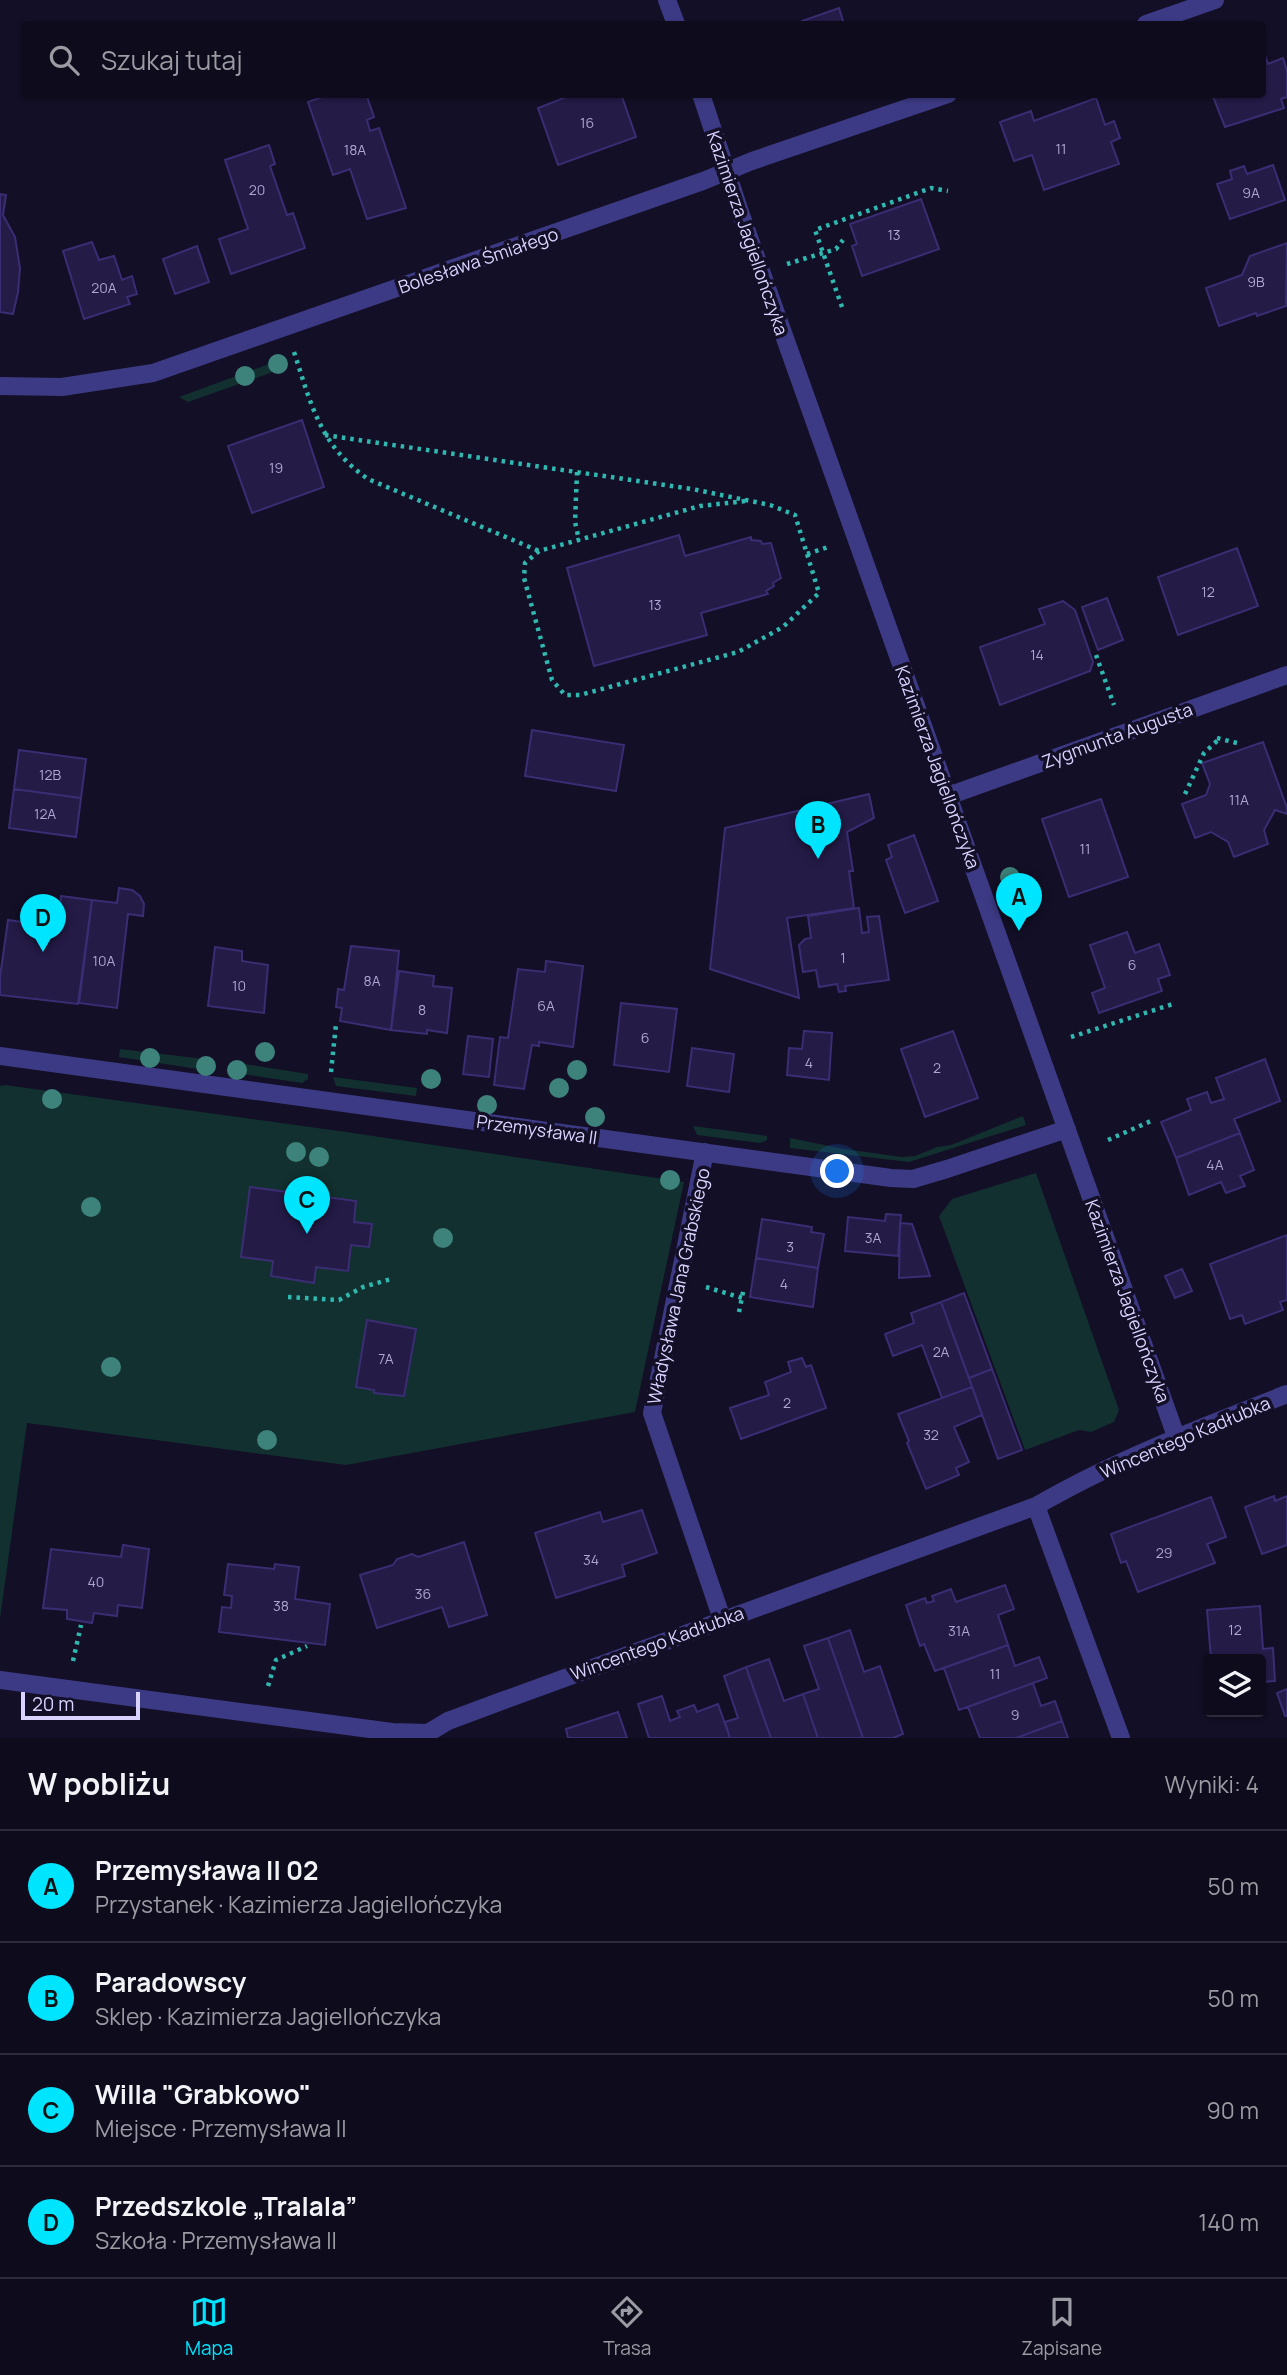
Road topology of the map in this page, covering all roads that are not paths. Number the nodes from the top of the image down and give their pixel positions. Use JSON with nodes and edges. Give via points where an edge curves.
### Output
{"nodes":[{"id":1,"x":667,"y":0,"type":"edge"},
{"id":2,"x":1215,"y":0,"type":"edge"},
{"id":3,"x":675,"y":21,"type":"edge"},
{"id":4,"x":1155,"y":21,"type":"edge"},
{"id":5,"x":702,"y":98,"type":"edge"},
{"id":6,"x":937,"y":98,"type":"edge"},
{"id":7,"x":727,"y":171,"type":"junction"},
{"id":8,"x":0,"y":386,"type":"edge"},
{"id":9,"x":1287,"y":675,"type":"edge"},
{"id":10,"x":948,"y":796,"type":"junction"},
{"id":11,"x":0,"y":1056,"type":"edge"},
{"id":12,"x":1067,"y":1129,"type":"junction"},
{"id":13,"x":705,"y":1153,"type":"junction"},
{"id":14,"x":1287,"y":1394,"type":"edge"},
{"id":15,"x":1177,"y":1439,"type":"junction"},
{"id":16,"x":1037,"y":1506,"type":"junction"},
{"id":17,"x":722,"y":1619,"type":"junction"},
{"id":18,"x":0,"y":1681,"type":"edge"},
{"id":19,"x":427,"y":1735,"type":"edge"},
{"id":20,"x":1121,"y":1738,"type":"edge"}],
"edges":[{"from":1,"to":3,"type":"street"},
{"from":2,"to":4,"type":"street"},
{"from":5,"to":7,"type":"street","name":"Kazimierza Jagiellończyka"},
{"from":6,"to":7,"type":"street","name":"Bolesława Śmiałego"},
{"from":7,"to":8,"type":"street","name":"Bolesława Śmiałego","via":[[153,373],[61,387]]},
{"from":7,"to":10,"type":"street","name":"Kazimierza Jagiellończyka"},
{"from":9,"to":10,"type":"street","name":"Zygmunta Augusta"},
{"from":10,"to":12,"type":"street","name":"Kazimierza Jagiellończyka"},
{"from":11,"to":13,"type":"street","name":"Przemysława II"},
{"from":12,"to":13,"type":"street","name":"Przemysława II","via":[[914,1179]]},
{"from":12,"to":15,"type":"street","name":"Kazimierza Jagiellończyka"},
{"from":13,"to":17,"type":"street","name":"Władysława Jana Grabskiego","via":[[652,1413]]},
{"from":14,"to":15,"type":"street","name":"Wincentego Kadłubka"},
{"from":15,"to":16,"type":"street","name":"Wincentego Kadłubka","via":[[1078,1482]]},
{"from":16,"to":17,"type":"street","name":"Wincentego Kadłubka"},
{"from":16,"to":20,"type":"street"},
{"from":17,"to":19,"type":"street","name":"Wincentego Kadłubka","via":[[448,1721]]},
{"from":18,"to":19,"type":"street","name":"Wincentego Kadłubka"}]}
